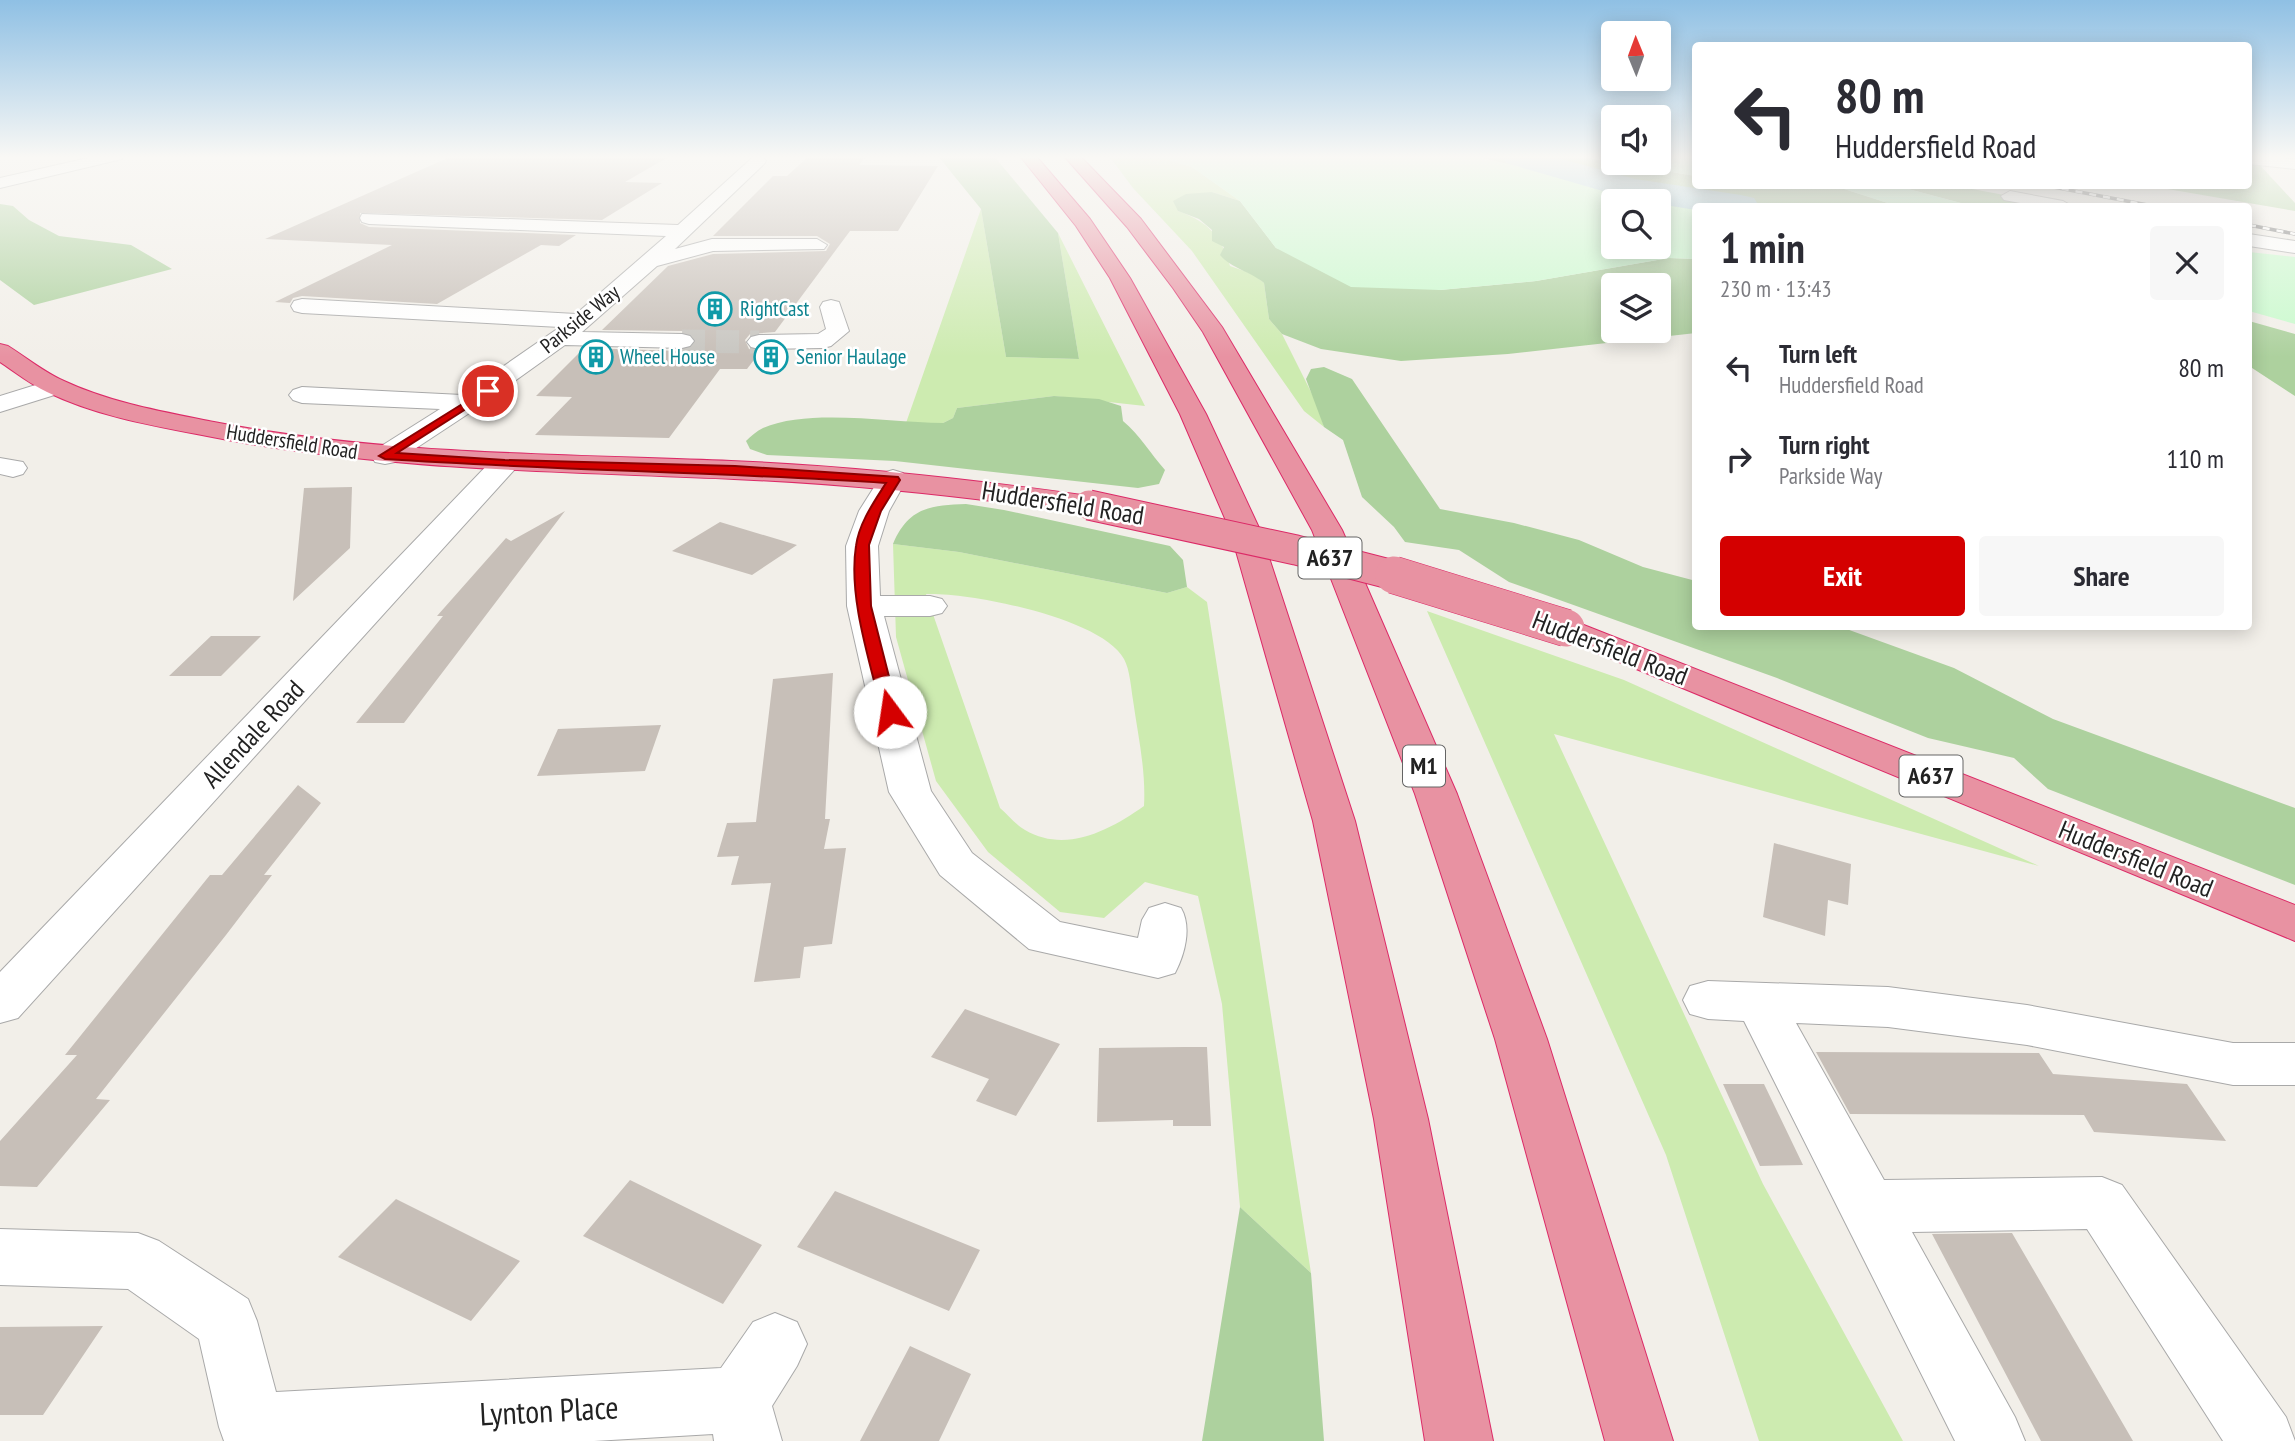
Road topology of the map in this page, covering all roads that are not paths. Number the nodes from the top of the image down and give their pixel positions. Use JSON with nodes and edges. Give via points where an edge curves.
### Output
{"nodes":[{"id":1,"x":496,"y":223,"type":"edge"},
{"id":2,"x":691,"y":223,"type":"edge"},
{"id":3,"x":1083,"y":223,"type":"edge"},
{"id":4,"x":1134,"y":223,"type":"edge"},
{"id":5,"x":683,"y":231,"type":"junction"},
{"id":6,"x":2252,"y":240,"type":"edge"},
{"id":7,"x":817,"y":245,"type":"dead end"},
{"id":8,"x":2295,"y":247,"type":"edge"},
{"id":9,"x":650,"y":261,"type":"junction"},
{"id":10,"x":302,"y":306,"type":"dead end"},
{"id":11,"x":831,"y":307,"type":"dead end"},
{"id":12,"x":581,"y":321,"type":"junction"},
{"id":13,"x":559,"y":338,"type":"junction"},
{"id":14,"x":682,"y":341,"type":"tunnel mouth"},
{"id":15,"x":759,"y":342,"type":"tunnel mouth"},
{"id":16,"x":0,"y":351,"type":"edge"},
{"id":17,"x":55,"y":387,"type":"junction"},
{"id":18,"x":302,"y":395,"type":"dead end"},
{"id":19,"x":468,"y":403,"type":"junction"},
{"id":20,"x":0,"y":404,"type":"edge"},
{"id":21,"x":385,"y":456,"type":"junction"},
{"id":22,"x":505,"y":463,"type":"junction"},
{"id":23,"x":894,"y":480,"type":"junction"},
{"id":24,"x":864,"y":606,"type":"junction"},
{"id":25,"x":930,"y":606,"type":"dead end"},
{"id":26,"x":1165,"y":920,"type":"dead end"},
{"id":27,"x":2295,"y":924,"type":"edge"},
{"id":28,"x":1708,"y":1000,"type":"dead end"},
{"id":29,"x":1760,"y":1003,"type":"junction"},
{"id":30,"x":0,"y":1004,"type":"edge"},
{"id":31,"x":2295,"y":1064,"type":"edge"},
{"id":32,"x":1868,"y":1207,"type":"junction"},
{"id":33,"x":0,"y":1257,"type":"edge"},
{"id":34,"x":775,"y":1345,"type":"dead end"},
{"id":35,"x":743,"y":1421,"type":"edge"},
{"id":36,"x":248,"y":1434,"type":"edge"},
{"id":37,"x":1459,"y":1441,"type":"edge"},
{"id":38,"x":1639,"y":1441,"type":"edge"},
{"id":39,"x":1991,"y":1441,"type":"edge"},
{"id":40,"x":2262,"y":1441,"type":"edge"}],
"edges":[{"from":1,"to":5,"type":"street"},
{"from":2,"to":5,"type":"street","name":"Parkside Way"},
{"from":3,"to":37,"type":"highway","via":[[1126,288],[1193,414],[1245,530],[1334,821],[1401,1119]]},
{"from":4,"to":38,"type":"highway","number":"M1","via":[[1214,332],[1327,530],[1436,794],[1521,1039]]},
{"from":5,"to":9,"type":"street","name":"Parkside Way"},
{"from":6,"to":8,"type":"street"},
{"from":7,"to":9,"type":"street","via":[[712,245]]},
{"from":9,"to":12,"type":"street","name":"Parkside Way"},
{"from":10,"to":12,"type":"street"},
{"from":11,"to":15,"type":"street","via":[[838,331],[823,341]]},
{"from":12,"to":13,"type":"street","name":"Parkside Way"},
{"from":13,"to":14,"type":"street"},
{"from":13,"to":19,"type":"street","name":"Parkside Way"},
{"from":16,"to":17,"type":"highway","name":"Huddersfield Road","number":"A637"},
{"from":17,"to":20,"type":"street"},
{"from":17,"to":21,"type":"highway","name":"Huddersfield Road","number":"A637","via":[[124,410],[258,440]]},
{"from":18,"to":19,"type":"street"},
{"from":19,"to":21,"type":"street","name":"Parkside Way"},
{"from":21,"to":22,"type":"highway","name":"Huddersfield Road","number":"A637"},
{"from":22,"to":23,"type":"highway","name":"Huddersfield Road","number":"A637"},
{"from":22,"to":30,"type":"street","name":"Allendale Road"},
{"from":23,"to":24,"type":"street","via":[[874,511],[862,545]]},
{"from":23,"to":27,"type":"highway","name":"Huddersfield Road","number":"A637","bridge":true,"via":[[1089,505],[1296,550],[1566,628]]},
{"from":24,"to":25,"type":"street"},
{"from":24,"to":26,"type":"street","via":[[910,792],[956,864],[1045,937],[1158,960]]},
{"from":28,"to":29,"type":"street"},
{"from":29,"to":31,"type":"street","via":[[1888,1007],[2027,1025],[2233,1063]]},
{"from":29,"to":32,"type":"street"},
{"from":32,"to":39,"type":"street"},
{"from":32,"to":40,"type":"street","via":[[2102,1203]]},
{"from":33,"to":36,"type":"street","name":"Lynton Place","via":[[138,1261],[226,1321]]},
{"from":34,"to":35,"type":"street","name":"Lynton Place"},
{"from":35,"to":36,"type":"street","name":"Lynton Place"}]}
